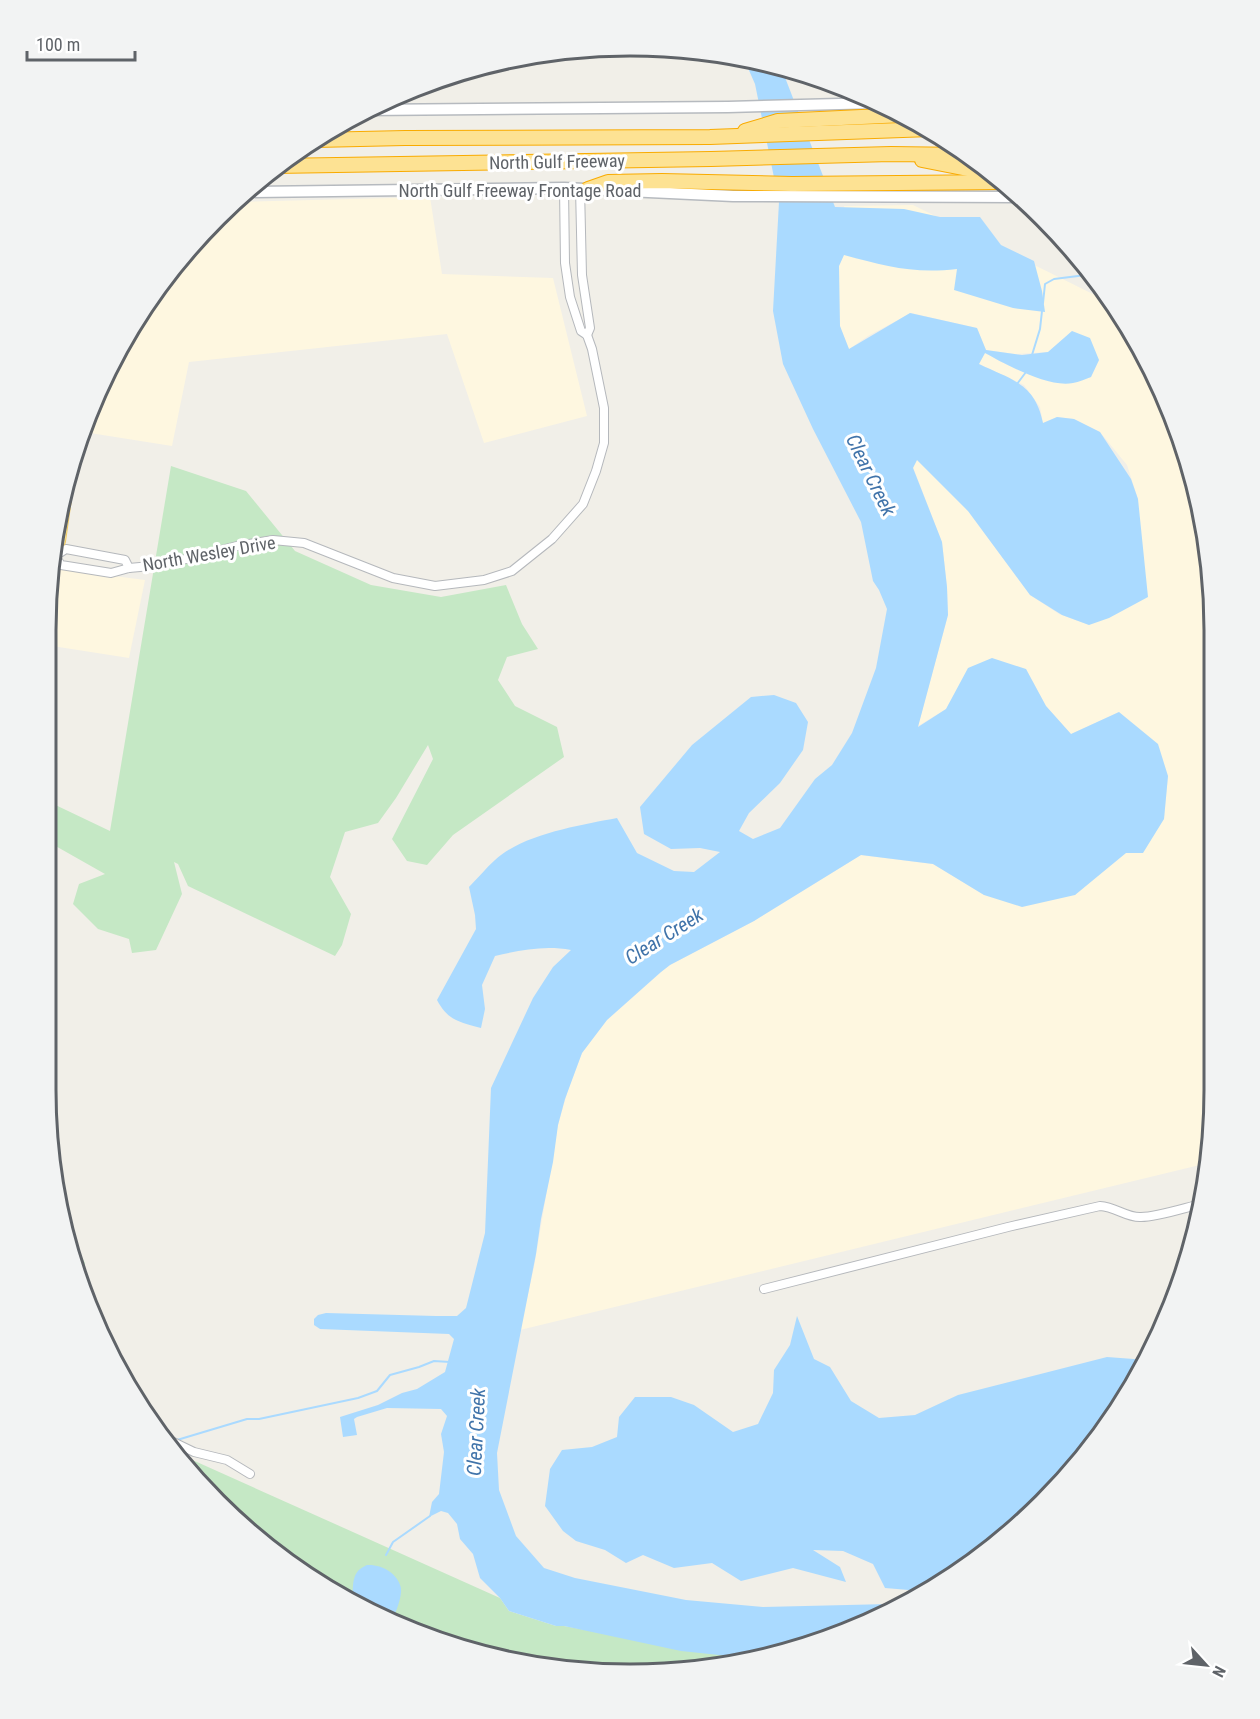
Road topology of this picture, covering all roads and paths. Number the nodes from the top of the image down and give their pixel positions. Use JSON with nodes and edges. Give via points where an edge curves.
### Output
{"nodes":[{"id":1,"x":859,"y":103,"type":"edge"},
{"id":2,"x":387,"y":110,"type":"edge"},
{"id":3,"x":886,"y":116,"type":"edge"},
{"id":4,"x":913,"y":130,"type":"edge"},
{"id":5,"x":728,"y":136,"type":"junction"},
{"id":6,"x":331,"y":140,"type":"edge"},
{"id":7,"x":891,"y":154,"type":"junction"},
{"id":8,"x":953,"y":155,"type":"edge"},
{"id":9,"x":292,"y":166,"type":"edge"},
{"id":10,"x":975,"y":170,"type":"edge"},
{"id":11,"x":990,"y":182,"type":"edge"},
{"id":12,"x":564,"y":188,"type":"junction"},
{"id":13,"x":584,"y":189,"type":"junction"},
{"id":14,"x":258,"y":192,"type":"edge"},
{"id":15,"x":1008,"y":197,"type":"edge"},
{"id":16,"x":587,"y":335,"type":"junction"},
{"id":17,"x":60,"y":553,"type":"edge"},
{"id":18,"x":59,"y":563,"type":"edge"},
{"id":19,"x":129,"y":568,"type":"junction"},
{"id":20,"x":1192,"y":1206,"type":"edge"},
{"id":21,"x":764,"y":1289,"type":"dead end"},
{"id":22,"x":178,"y":1444,"type":"edge"},
{"id":23,"x":250,"y":1474,"type":"dead end"}],
"edges":[{"from":1,"to":2,"type":"main road"},
{"from":3,"to":5,"type":"highway","via":[[778,121]]},
{"from":4,"to":5,"type":"highway","name":"North Gulf Freeway"},
{"from":5,"to":6,"type":"highway","name":"North Gulf Freeway"},
{"from":7,"to":8,"type":"highway"},
{"from":7,"to":9,"type":"highway","name":"North Gulf Freeway"},
{"from":7,"to":10,"type":"highway"},
{"from":11,"to":13,"type":"highway","via":[[608,182]]},
{"from":12,"to":13,"type":"main road","name":"North Gulf Freeway Frontage Road"},
{"from":12,"to":14,"type":"main road","name":"North Gulf Freeway Frontage Road"},
{"from":12,"to":16,"type":"street","name":"North Wesley Drive","via":[[565,263],[570,297],[581,331]]},
{"from":13,"to":15,"type":"main road","name":"North Gulf Freeway Frontage Road","via":[[795,197]]},
{"from":13,"to":16,"type":"street","name":"North Wesley Drive","via":[[582,275],[590,328]]},
{"from":16,"to":19,"type":"street","name":"North Wesley Drive","via":[[604,408],[604,443],[596,471],[583,504],[552,539],[512,571],[484,580],[435,586],[393,578],[304,543],[273,540],[162,565]]},
{"from":17,"to":19,"type":"street","name":"North Wesley Drive","via":[[66,549],[112,556],[125,560]]},
{"from":18,"to":19,"type":"street","name":"North Wesley Drive","via":[[101,573]]},
{"from":20,"to":21,"type":"street","via":[[1140,1218],[1113,1206],[1100,1206]]},
{"from":22,"to":23,"type":"street","via":[[227,1460]]}]}
